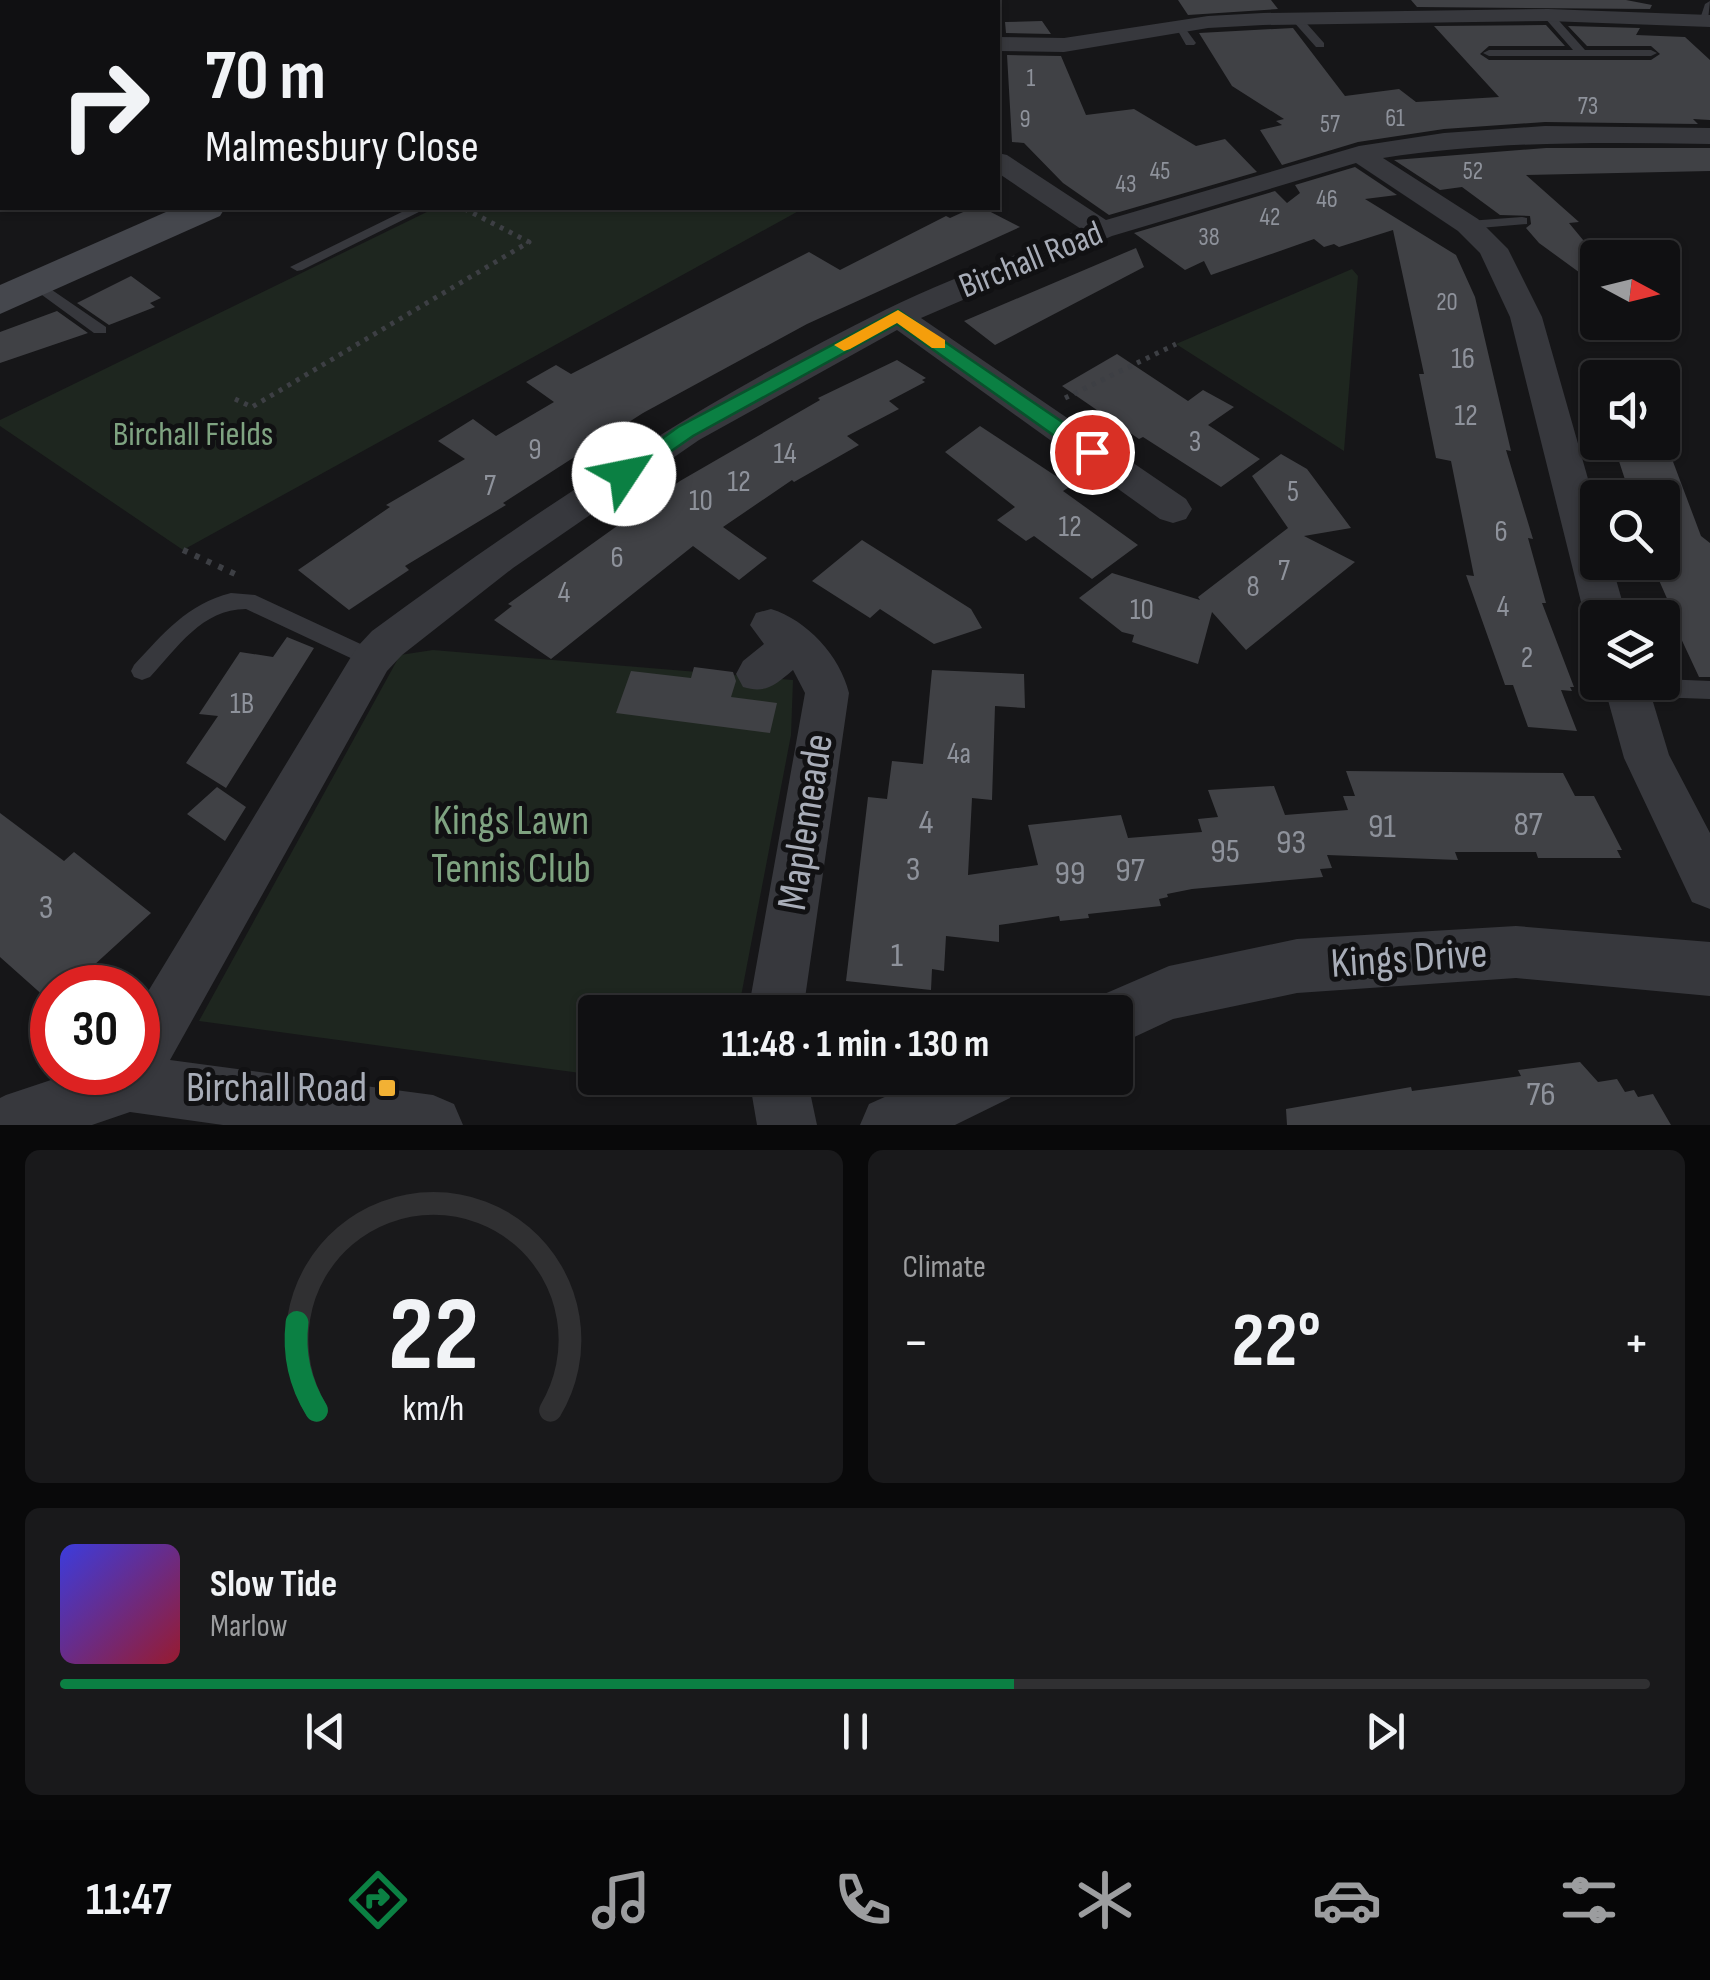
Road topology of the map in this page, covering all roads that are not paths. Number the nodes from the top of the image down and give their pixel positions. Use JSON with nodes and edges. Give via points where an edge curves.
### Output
{"nodes":[{"id":1,"x":1581,"y":5,"type":"edge"},
{"id":2,"x":1548,"y":15,"type":"junction"},
{"id":3,"x":1708,"y":15,"type":"edge"},
{"id":4,"x":1296,"y":18,"type":"junction"},
{"id":5,"x":1000,"y":44,"type":"edge"},
{"id":6,"x":1320,"y":45,"type":"dead end"},
{"id":7,"x":1582,"y":53,"type":"junction"},
{"id":8,"x":1651,"y":53,"type":"dead end"},
{"id":9,"x":1489,"y":54,"type":"dead end"},
{"id":10,"x":1710,"y":136,"type":"edge"},
{"id":11,"x":1359,"y":154,"type":"junction"},
{"id":12,"x":1000,"y":162,"type":"edge"},
{"id":13,"x":202,"y":210,"type":"edge"},
{"id":14,"x":416,"y":210,"type":"edge"},
{"id":15,"x":1522,"y":221,"type":"dead end"},
{"id":16,"x":1468,"y":225,"type":"junction"},
{"id":17,"x":1102,"y":230,"type":"junction"},
{"id":18,"x":296,"y":268,"type":"dead end"},
{"id":19,"x":18,"y":293,"type":"edge"},
{"id":20,"x":898,"y":316,"type":"junction"},
{"id":21,"x":100,"y":330,"type":"dead end"},
{"id":22,"x":1173,"y":509,"type":"dead end"},
{"id":23,"x":1601,"y":600,"type":"edge"},
{"id":24,"x":774,"y":648,"type":"dead end"},
{"id":25,"x":372,"y":659,"type":"junction"},
{"id":26,"x":142,"y":671,"type":"dead end"},
{"id":27,"x":1680,"y":688,"type":"edge"},
{"id":28,"x":1710,"y":690,"type":"edge"},
{"id":29,"x":1630,"y":700,"type":"edge"},
{"id":30,"x":1710,"y":885,"type":"edge"},
{"id":31,"x":1710,"y":969,"type":"edge"},
{"id":32,"x":779,"y":995,"type":"edge"},
{"id":33,"x":1133,"y":1010,"type":"edge"},
{"id":34,"x":160,"y":1025,"type":"edge"},
{"id":35,"x":160,"y":1077,"type":"edge"},
{"id":36,"x":66,"y":1095,"type":"edge"},
{"id":37,"x":781,"y":1095,"type":"edge"},
{"id":38,"x":954,"y":1095,"type":"edge"},
{"id":39,"x":8,"y":1115,"type":"edge"},
{"id":40,"x":433,"y":1125,"type":"edge"},
{"id":41,"x":787,"y":1125,"type":"edge"},
{"id":42,"x":890,"y":1125,"type":"edge"}],
"edges":[{"from":1,"to":2,"type":"street"},
{"from":1,"to":3,"type":"street","via":[[1614,17]]},
{"from":2,"to":4,"type":"street"},
{"from":2,"to":7,"type":"lane"},
{"from":4,"to":5,"type":"street","via":[[1064,45]]},
{"from":4,"to":6,"type":"lane"},
{"from":7,"to":8,"type":"lane"},
{"from":7,"to":9,"type":"lane"},
{"from":10,"to":11,"type":"street","name":"Birchall Road","via":[[1545,134]]},
{"from":11,"to":16,"type":"street"},
{"from":11,"to":17,"type":"street","name":"Birchall Road"},
{"from":12,"to":17,"type":"street"},
{"from":13,"to":19,"type":"main road"},
{"from":14,"to":18,"type":"lane"},
{"from":15,"to":16,"type":"lane"},
{"from":16,"to":23,"type":"street","via":[[1494,249],[1526,317]]},
{"from":17,"to":20,"type":"street","name":"Birchall Road"},
{"from":19,"to":21,"type":"lane"},
{"from":20,"to":22,"type":"street"},
{"from":20,"to":25,"type":"street","name":"Birchall Road","via":[[686,432],[499,558]]},
{"from":24,"to":32,"type":"street","name":"Maplemeade","via":[[818,666],[827,693]]},
{"from":25,"to":26,"type":"lane","via":[[248,601],[228,598],[196,615]]},
{"from":25,"to":34,"type":"street","name":"Birchall Road"},
{"from":27,"to":28,"type":"lane"},
{"from":29,"to":30,"type":"street","via":[[1647,758]]},
{"from":31,"to":33,"type":"street","name":"Kings Drive","via":[[1516,952],[1297,966],[1169,993]]},
{"from":35,"to":40,"type":"street"},
{"from":36,"to":39,"type":"street"},
{"from":37,"to":41,"type":"street"},
{"from":38,"to":42,"type":"street"}]}
